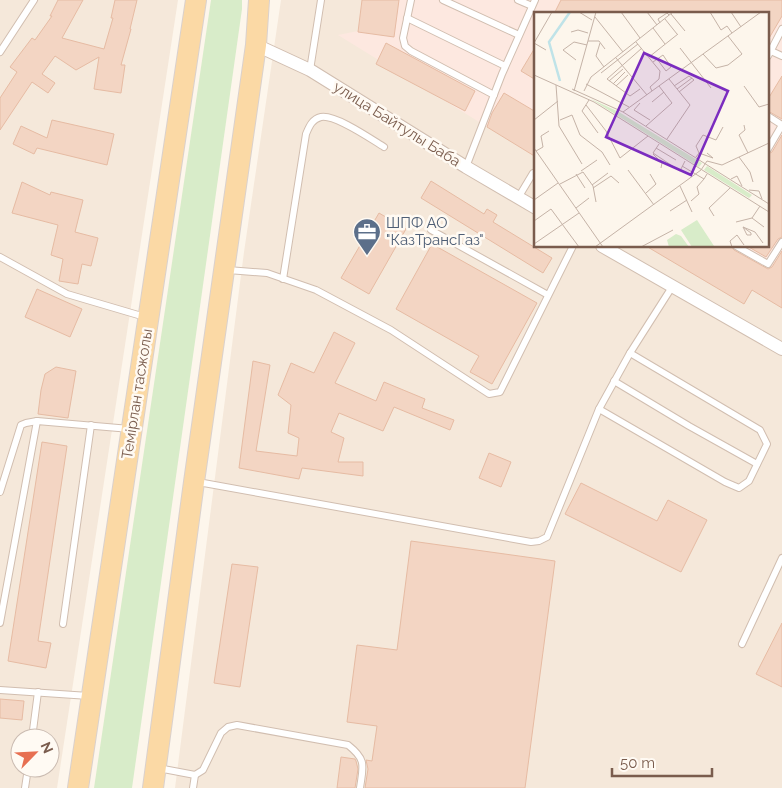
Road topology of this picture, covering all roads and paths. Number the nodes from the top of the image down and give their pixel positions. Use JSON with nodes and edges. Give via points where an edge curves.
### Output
{"nodes":[{"id":1,"x":34,"y":0,"type":"edge"},
{"id":2,"x":196,"y":0,"type":"edge"},
{"id":3,"x":259,"y":0,"type":"edge"},
{"id":4,"x":321,"y":0,"type":"edge"},
{"id":5,"x":411,"y":0,"type":"edge"},
{"id":6,"x":443,"y":0,"type":"edge"},
{"id":7,"x":518,"y":0,"type":"edge"},
{"id":8,"x":534,"y":3,"type":"edge"},
{"id":9,"x":407,"y":18,"type":"junction"},
{"id":10,"x":782,"y":29,"type":"edge"},
{"id":11,"x":519,"y":35,"type":"junction"},
{"id":12,"x":256,"y":45,"type":"junction"},
{"id":13,"x":0,"y":52,"type":"edge"},
{"id":14,"x":770,"y":53,"type":"edge"},
{"id":15,"x":782,"y":56,"type":"edge"},
{"id":16,"x":505,"y":66,"type":"junction"},
{"id":17,"x":310,"y":70,"type":"junction"},
{"id":18,"x":494,"y":95,"type":"junction"},
{"id":19,"x":770,"y":117,"type":"edge"},
{"id":20,"x":782,"y":125,"type":"edge"},
{"id":21,"x":770,"y":146,"type":"edge"},
{"id":22,"x":384,"y":147,"type":"dead end"},
{"id":23,"x":466,"y":168,"type":"junction"},
{"id":24,"x":534,"y":173,"type":"edge"},
{"id":25,"x":518,"y":198,"type":"junction"},
{"id":26,"x":534,"y":207,"type":"edge"},
{"id":27,"x":431,"y":230,"type":"dead end"},
{"id":28,"x":782,"y":242,"type":"edge"},
{"id":29,"x":572,"y":248,"type":"edge"},
{"id":30,"x":605,"y":248,"type":"edge"},
{"id":31,"x":740,"y":248,"type":"edge"},
{"id":32,"x":0,"y":257,"type":"edge"},
{"id":33,"x":224,"y":269,"type":"junction"},
{"id":34,"x":283,"y":279,"type":"junction"},
{"id":35,"x":672,"y":287,"type":"junction"},
{"id":36,"x":548,"y":295,"type":"junction"},
{"id":37,"x":149,"y":318,"type":"junction"},
{"id":38,"x":782,"y":349,"type":"edge"},
{"id":39,"x":630,"y":352,"type":"junction"},
{"id":40,"x":614,"y":380,"type":"junction"},
{"id":41,"x":599,"y":409,"type":"junction"},
{"id":42,"x":37,"y":421,"type":"junction"},
{"id":43,"x":91,"y":425,"type":"junction"},
{"id":44,"x":132,"y":430,"type":"junction"},
{"id":45,"x":757,"y":464,"type":"junction"},
{"id":46,"x":194,"y":482,"type":"junction"},
{"id":47,"x":0,"y":492,"type":"edge"},
{"id":48,"x":782,"y":558,"type":"edge"},
{"id":49,"x":2,"y":603,"type":"edge"},
{"id":50,"x":0,"y":623,"type":"edge"},
{"id":51,"x":63,"y":624,"type":"dead end"},
{"id":52,"x":742,"y":644,"type":"dead end"},
{"id":53,"x":0,"y":690,"type":"edge"},
{"id":54,"x":38,"y":692,"type":"junction"},
{"id":55,"x":92,"y":696,"type":"junction"},
{"id":56,"x":33,"y":728,"type":"edge"},
{"id":57,"x":157,"y":768,"type":"junction"},
{"id":58,"x":195,"y":775,"type":"junction"},
{"id":59,"x":77,"y":787,"type":"edge"},
{"id":60,"x":153,"y":788,"type":"edge"},
{"id":61,"x":193,"y":788,"type":"edge"},
{"id":62,"x":360,"y":788,"type":"edge"}],
"edges":[{"from":1,"to":13,"type":"lane"},
{"from":2,"to":37,"type":"main road","name":"Темірлан тасжолы"},
{"from":3,"to":12,"type":"main road"},
{"from":4,"to":17,"type":"lane"},
{"from":5,"to":9,"type":"lane"},
{"from":6,"to":11,"type":"lane"},
{"from":7,"to":8,"type":"lane"},
{"from":8,"to":11,"type":"lane"},
{"from":9,"to":16,"type":"lane"},
{"from":9,"to":18,"type":"lane","via":[[403,38],[405,46]]},
{"from":10,"to":14,"type":"lane"},
{"from":11,"to":16,"type":"lane"},
{"from":12,"to":17,"type":"street","name":"улица Байтулы Баба"},
{"from":12,"to":33,"type":"main road"},
{"from":14,"to":15,"type":"lane"},
{"from":16,"to":18,"type":"lane"},
{"from":17,"to":23,"type":"street","name":"улица Байтулы Баба"},
{"from":18,"to":23,"type":"lane"},
{"from":19,"to":20,"type":"lane"},
{"from":20,"to":21,"type":"lane"},
{"from":22,"to":34,"type":"lane","via":[[334,118],[321,117],[311,122],[306,134]]},
{"from":23,"to":25,"type":"street","name":"улица Байтулы Баба"},
{"from":24,"to":25,"type":"lane"},
{"from":25,"to":26,"type":"street","name":"улица Байтулы Баба"},
{"from":27,"to":36,"type":"lane"},
{"from":28,"to":31,"type":"lane","via":[[768,264]]},
{"from":29,"to":36,"type":"lane"},
{"from":30,"to":35,"type":"street"},
{"from":32,"to":37,"type":"lane","via":[[67,294]]},
{"from":33,"to":34,"type":"lane"},
{"from":33,"to":46,"type":"main road"},
{"from":34,"to":36,"type":"lane","via":[[316,290],[391,330],[489,394],[500,392]]},
{"from":35,"to":38,"type":"street"},
{"from":35,"to":39,"type":"lane"},
{"from":37,"to":44,"type":"main road","name":"Темірлан тасжолы"},
{"from":39,"to":40,"type":"lane"},
{"from":39,"to":45,"type":"lane","via":[[760,430],[767,444]]},
{"from":40,"to":41,"type":"lane"},
{"from":40,"to":45,"type":"lane"},
{"from":41,"to":45,"type":"lane","via":[[739,488],[749,481]]},
{"from":41,"to":46,"type":"lane","via":[[547,537],[539,541]]},
{"from":42,"to":43,"type":"lane"},
{"from":42,"to":47,"type":"lane","via":[[21,426]]},
{"from":42,"to":49,"type":"lane"},
{"from":43,"to":44,"type":"lane"},
{"from":43,"to":51,"type":"lane"},
{"from":44,"to":55,"type":"main road","name":"Темірлан тасжолы"},
{"from":46,"to":57,"type":"main road"},
{"from":48,"to":52,"type":"lane"},
{"from":49,"to":50,"type":"lane"},
{"from":53,"to":54,"type":"lane"},
{"from":54,"to":55,"type":"lane"},
{"from":54,"to":56,"type":"lane"},
{"from":55,"to":59,"type":"main road","name":"Темірлан тасжолы"},
{"from":57,"to":58,"type":"lane"},
{"from":57,"to":60,"type":"main road"},
{"from":58,"to":61,"type":"lane"},
{"from":58,"to":62,"type":"lane","via":[[203,770],[221,733],[237,725],[348,744],[358,752],[363,764]]}]}
